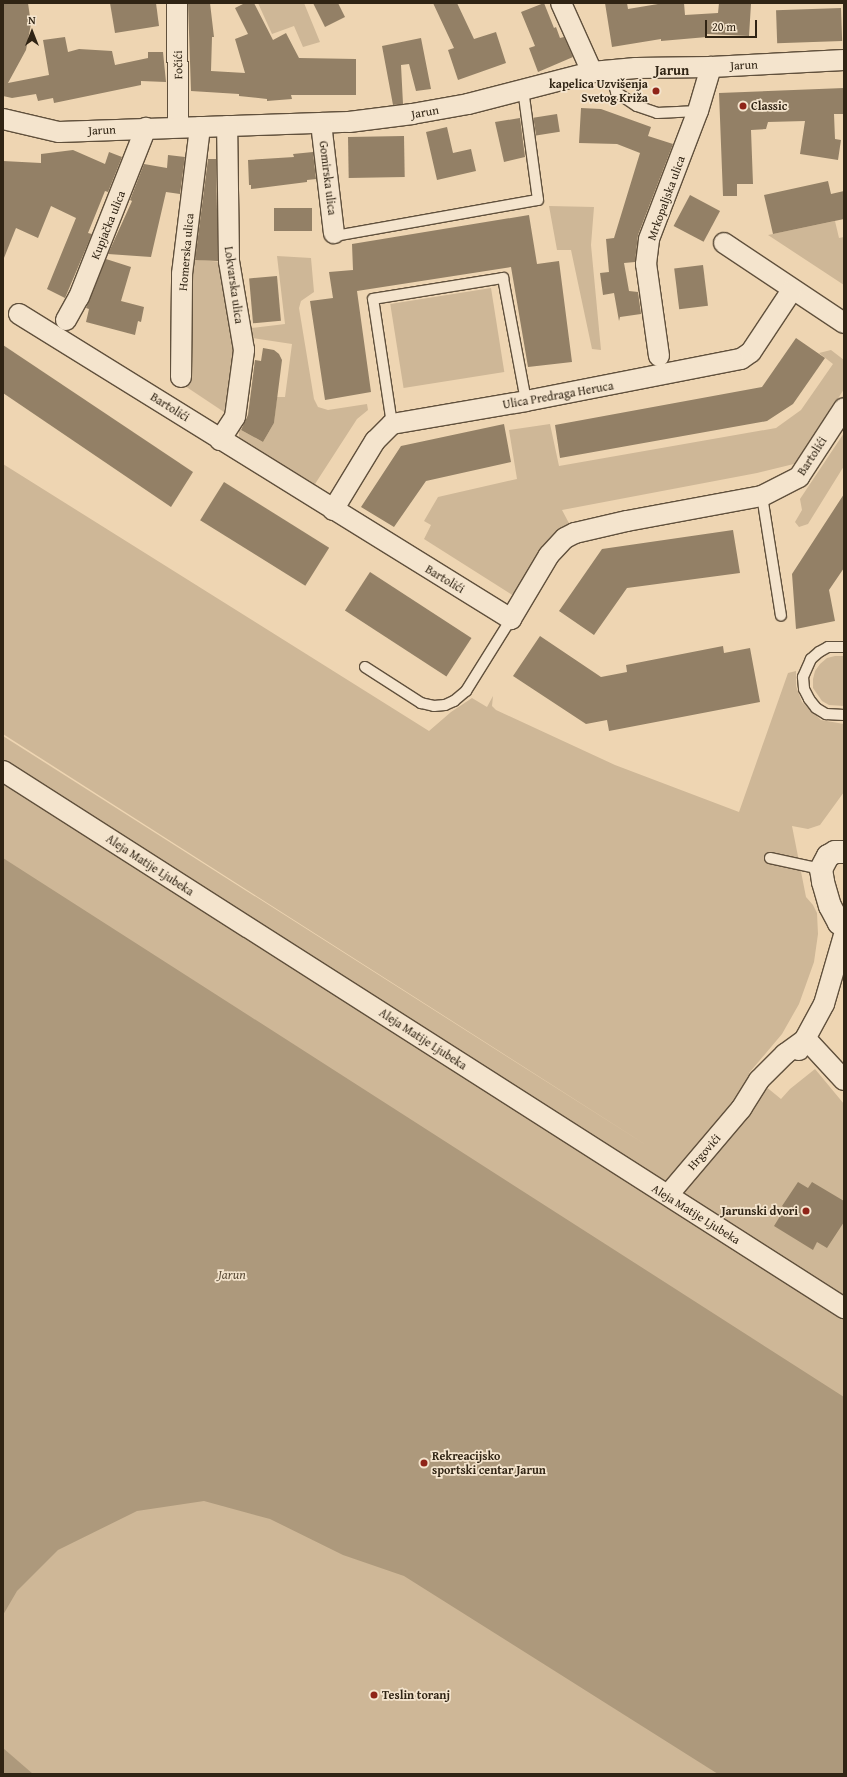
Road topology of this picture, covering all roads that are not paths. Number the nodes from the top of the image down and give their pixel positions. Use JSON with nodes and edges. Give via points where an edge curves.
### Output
{"nodes":[{"id":1,"x":177,"y":3,"type":"edge"},
{"id":2,"x":561,"y":3,"type":"edge"},
{"id":3,"x":844,"y":60,"type":"edge"},
{"id":4,"x":711,"y":67,"type":"junction"},
{"id":5,"x":601,"y":71,"type":"junction"},
{"id":6,"x":523,"y":89,"type":"junction"},
{"id":7,"x":698,"y":111,"type":"junction"},
{"id":8,"x":3,"y":119,"type":"edge"},
{"id":9,"x":321,"y":123,"type":"junction"},
{"id":10,"x":226,"y":126,"type":"junction"},
{"id":11,"x":178,"y":127,"type":"junction"},
{"id":12,"x":200,"y":127,"type":"junction"},
{"id":13,"x":146,"y":128,"type":"junction"},
{"id":14,"x":335,"y":235,"type":"joint"},
{"id":15,"x":724,"y":243,"type":"dead end"},
{"id":16,"x":792,"y":290,"type":"junction"},
{"id":17,"x":19,"y":314,"type":"dead end"},
{"id":18,"x":66,"y":320,"type":"dead end"},
{"id":19,"x":844,"y":323,"type":"edge"},
{"id":20,"x":659,"y":356,"type":"dead end"},
{"id":21,"x":181,"y":377,"type":"dead end"},
{"id":22,"x":526,"y":402,"type":"junction"},
{"id":23,"x":844,"y":408,"type":"edge"},
{"id":24,"x":392,"y":424,"type":"junction"},
{"id":25,"x":220,"y":440,"type":"junction"},
{"id":26,"x":762,"y":496,"type":"junction"},
{"id":27,"x":333,"y":510,"type":"junction"},
{"id":28,"x":781,"y":616,"type":"dead end"},
{"id":29,"x":511,"y":619,"type":"junction"},
{"id":30,"x":844,"y":647,"type":"edge"},
{"id":31,"x":365,"y":667,"type":"dead end"},
{"id":32,"x":844,"y":715,"type":"edge"},
{"id":33,"x":3,"y":771,"type":"edge"},
{"id":34,"x":844,"y":852,"type":"edge"},
{"id":35,"x":770,"y":858,"type":"dead end"},
{"id":36,"x":821,"y":869,"type":"junction"},
{"id":37,"x":844,"y":924,"type":"edge"},
{"id":38,"x":844,"y":936,"type":"edge"},
{"id":39,"x":806,"y":1039,"type":"junction"},
{"id":40,"x":844,"y":1080,"type":"edge"},
{"id":41,"x":668,"y":1195,"type":"junction"},
{"id":42,"x":844,"y":1308,"type":"edge"}],
"edges":[{"from":1,"to":11,"type":"street","name":"Fočići"},
{"from":2,"to":5,"type":"street"},
{"from":3,"to":4,"type":"street","name":"Jarun"},
{"from":4,"to":5,"type":"street","name":"Jarun"},
{"from":4,"to":7,"type":"street","name":"Mrkopaljska ulica"},
{"from":5,"to":6,"type":"street","name":"Jarun"},
{"from":5,"to":7,"type":"lane","via":[[616,92],[637,106],[657,112]]},
{"from":6,"to":9,"type":"street","name":"Jarun","via":[[468,104],[412,114]]},
{"from":6,"to":14,"type":"lane","via":[[538,200]]},
{"from":7,"to":20,"type":"street","name":"Mrkopaljska ulica","via":[[649,239],[646,264]]},
{"from":8,"to":13,"type":"street","name":"Jarun","via":[[59,132]]},
{"from":9,"to":10,"type":"street","name":"Jarun"},
{"from":9,"to":14,"type":"street","name":"Gomirska ulica"},
{"from":10,"to":12,"type":"street","name":"Jarun"},
{"from":10,"to":25,"type":"street","name":"Lokvarska ulica","via":[[229,261],[244,350],[235,417]]},
{"from":11,"to":12,"type":"street","name":"Jarun"},
{"from":11,"to":13,"type":"street","name":"Jarun"},
{"from":12,"to":21,"type":"street","name":"Homerska ulica","via":[[182,274]]},
{"from":13,"to":18,"type":"street","name":"Kupjačka ulica","via":[[79,298]]},
{"from":15,"to":16,"type":"street"},
{"from":16,"to":19,"type":"street"},
{"from":16,"to":22,"type":"street","name":"Ulica Predraga Heruca","via":[[751,352],[741,359]]},
{"from":17,"to":25,"type":"street","name":"Bartolići"},
{"from":22,"to":24,"type":"street","name":"Ulica Predraga Heruca"},
{"from":22,"to":24,"type":"lane","via":[[503,278],[373,299]]},
{"from":23,"to":26,"type":"street","name":"Bartolići","via":[[799,477]]},
{"from":24,"to":27,"type":"street","via":[[375,441]]},
{"from":25,"to":27,"type":"street","name":"Bartolići"},
{"from":26,"to":28,"type":"lane"},
{"from":26,"to":29,"type":"street","name":"Bartolići","via":[[626,521],[565,538],[548,555]]},
{"from":27,"to":29,"type":"street","name":"Bartolići"},
{"from":29,"to":31,"type":"lane","via":[[466,691],[445,705],[421,703]]},
{"from":30,"to":32,"type":"lane","via":[[828,647],[819,652],[811,659],[803,677],[804,689],[816,708],[826,714]]},
{"from":33,"to":41,"type":"street","name":"Aleja Matije Ljubeka"},
{"from":34,"to":36,"type":"street","via":[[835,852],[828,856]]},
{"from":35,"to":36,"type":"lane"},
{"from":36,"to":37,"type":"street","via":[[830,906],[839,923]]},
{"from":38,"to":39,"type":"street","name":"Hrgovići","via":[[824,1004]]},
{"from":39,"to":40,"type":"street"},
{"from":39,"to":41,"type":"street","name":"Hrgovići","via":[[785,1054],[759,1080],[741,1109]]},
{"from":41,"to":42,"type":"street","name":"Aleja Matije Ljubeka"}]}
